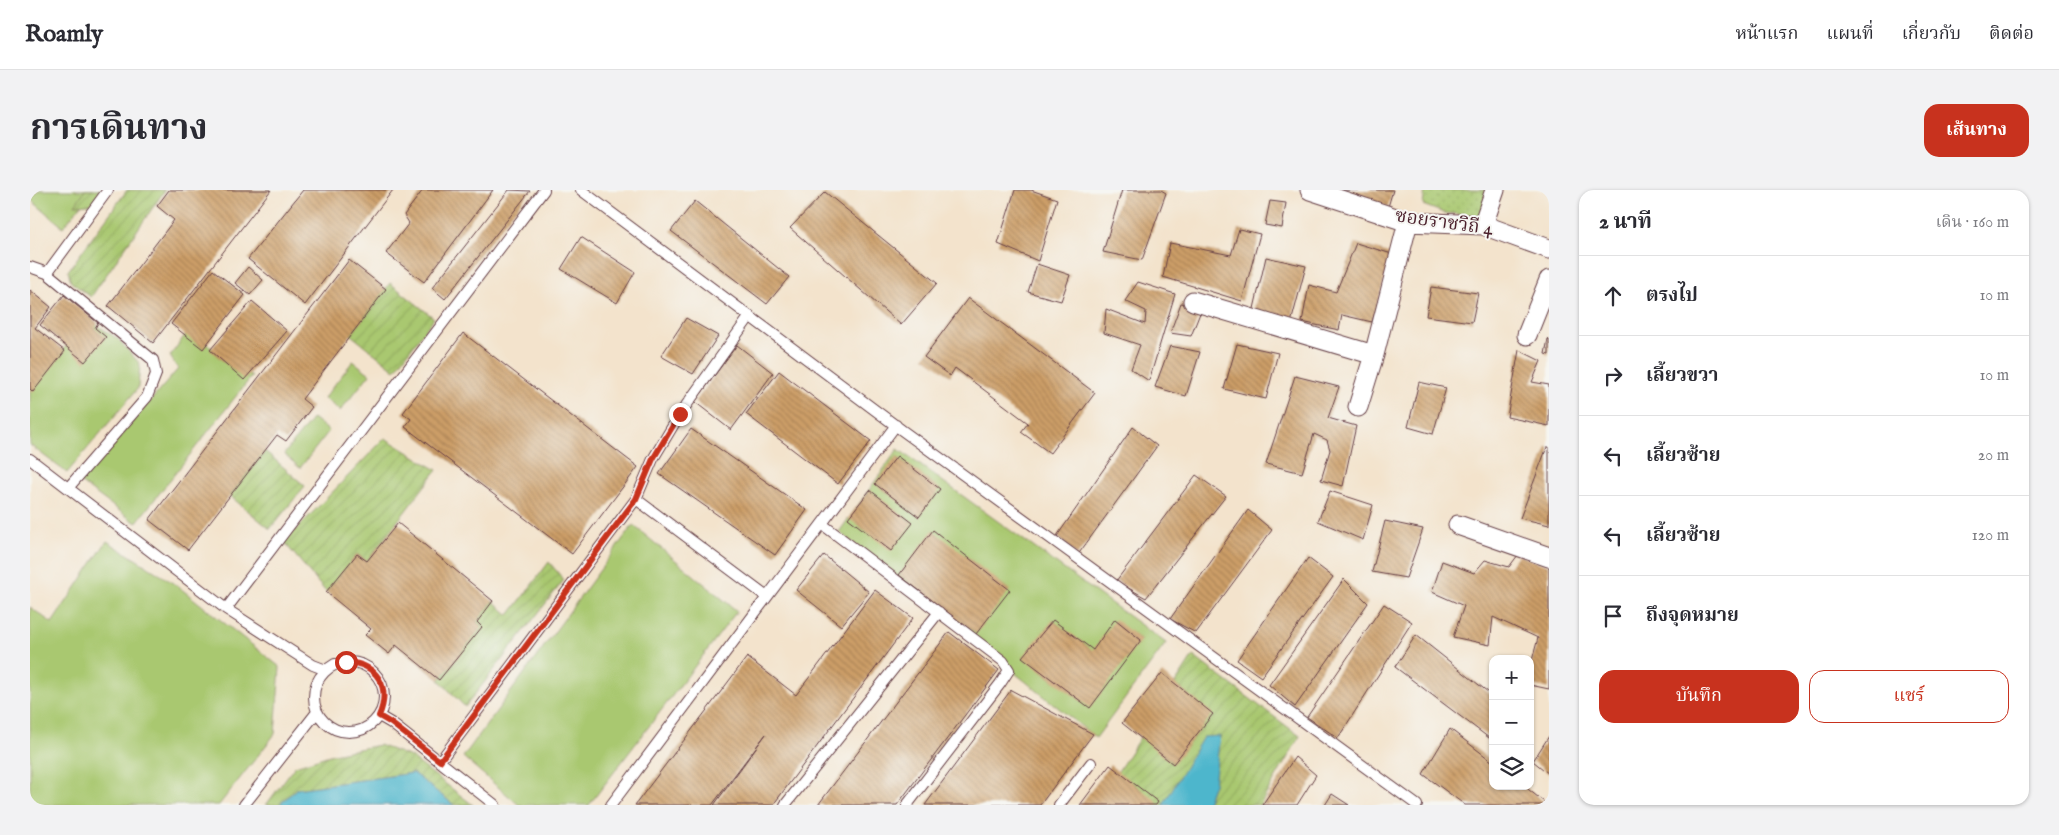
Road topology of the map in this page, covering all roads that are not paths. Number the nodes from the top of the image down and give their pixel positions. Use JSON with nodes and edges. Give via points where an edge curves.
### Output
{"nodes":[{"id":1,"x":108,"y":190,"type":"edge"},
{"id":2,"x":544,"y":190,"type":"edge"},
{"id":3,"x":581,"y":190,"type":"edge"},
{"id":4,"x":1310,"y":190,"type":"edge"},
{"id":5,"x":1495,"y":190,"type":"edge"},
{"id":6,"x":1408,"y":222,"type":"junction"},
{"id":7,"x":1483,"y":225,"type":"junction"},
{"id":8,"x":1549,"y":249,"type":"edge"},
{"id":9,"x":30,"y":267,"type":"edge"},
{"id":10,"x":47,"y":273,"type":"junction"},
{"id":11,"x":1549,"y":280,"type":"edge"},
{"id":12,"x":1193,"y":302,"type":"dead end"},
{"id":13,"x":750,"y":316,"type":"junction"},
{"id":14,"x":1527,"y":335,"type":"dead end"},
{"id":15,"x":1374,"y":355,"type":"junction"},
{"id":16,"x":1358,"y":407,"type":"dead end"},
{"id":17,"x":896,"y":425,"type":"junction"},
{"id":18,"x":30,"y":459,"type":"edge"},
{"id":19,"x":68,"y":488,"type":"junction"},
{"id":20,"x":636,"y":499,"type":"junction"},
{"id":21,"x":822,"y":524,"type":"junction"},
{"id":22,"x":1458,"y":525,"type":"dead end"},
{"id":23,"x":1549,"y":557,"type":"edge"},
{"id":24,"x":767,"y":597,"type":"junction"},
{"id":25,"x":226,"y":609,"type":"junction"},
{"id":26,"x":940,"y":612,"type":"junction"},
{"id":27,"x":326,"y":670,"type":"junction"},
{"id":28,"x":317,"y":712,"type":"junction"},
{"id":29,"x":379,"y":716,"type":"junction"},
{"id":30,"x":440,"y":761,"type":"junction"},
{"id":31,"x":1091,"y":763,"type":"dead end"},
{"id":32,"x":244,"y":805,"type":"edge"},
{"id":33,"x":495,"y":805,"type":"edge"},
{"id":34,"x":611,"y":805,"type":"edge"},
{"id":35,"x":785,"y":805,"type":"edge"},
{"id":36,"x":907,"y":805,"type":"edge"},
{"id":37,"x":1059,"y":805,"type":"edge"},
{"id":38,"x":1417,"y":805,"type":"edge"}],
"edges":[{"from":1,"to":10,"type":"lane"},
{"from":2,"to":25,"type":"lane"},
{"from":3,"to":13,"type":"lane"},
{"from":4,"to":6,"type":"street","name":"ซอยราชวิถี 4"},
{"from":5,"to":7,"type":"street"},
{"from":6,"to":7,"type":"street","name":"ซอยราชวิถี 4"},
{"from":6,"to":15,"type":"street"},
{"from":7,"to":8,"type":"street","name":"ซอยราชวิถี 4"},
{"from":9,"to":10,"type":"lane"},
{"from":10,"to":19,"type":"lane","via":[[153,360],[156,374],[146,397]]},
{"from":11,"to":14,"type":"street"},
{"from":12,"to":15,"type":"street"},
{"from":13,"to":17,"type":"lane"},
{"from":13,"to":20,"type":"lane","via":[[680,414],[653,459]]},
{"from":15,"to":16,"type":"street"},
{"from":17,"to":21,"type":"lane"},
{"from":17,"to":38,"type":"lane"},
{"from":18,"to":19,"type":"lane"},
{"from":19,"to":25,"type":"lane"},
{"from":20,"to":24,"type":"lane"},
{"from":20,"to":30,"type":"lane"},
{"from":21,"to":24,"type":"lane"},
{"from":21,"to":26,"type":"lane"},
{"from":22,"to":23,"type":"street"},
{"from":24,"to":34,"type":"lane"},
{"from":25,"to":27,"type":"lane","via":[[313,665]]},
{"from":26,"to":35,"type":"lane"},
{"from":26,"to":36,"type":"lane","via":[[1004,660],[1009,670]]},
{"from":27,"to":28,"type":"lane","via":[[314,689]]},
{"from":27,"to":29,"type":"lane","via":[[346,662],[357,663],[372,671],[382,684],[384,694]]},
{"from":28,"to":29,"type":"lane","via":[[332,728],[352,733],[362,730]]},
{"from":28,"to":32,"type":"lane"},
{"from":29,"to":30,"type":"lane"},
{"from":30,"to":33,"type":"lane"},
{"from":31,"to":37,"type":"lane"}]}
